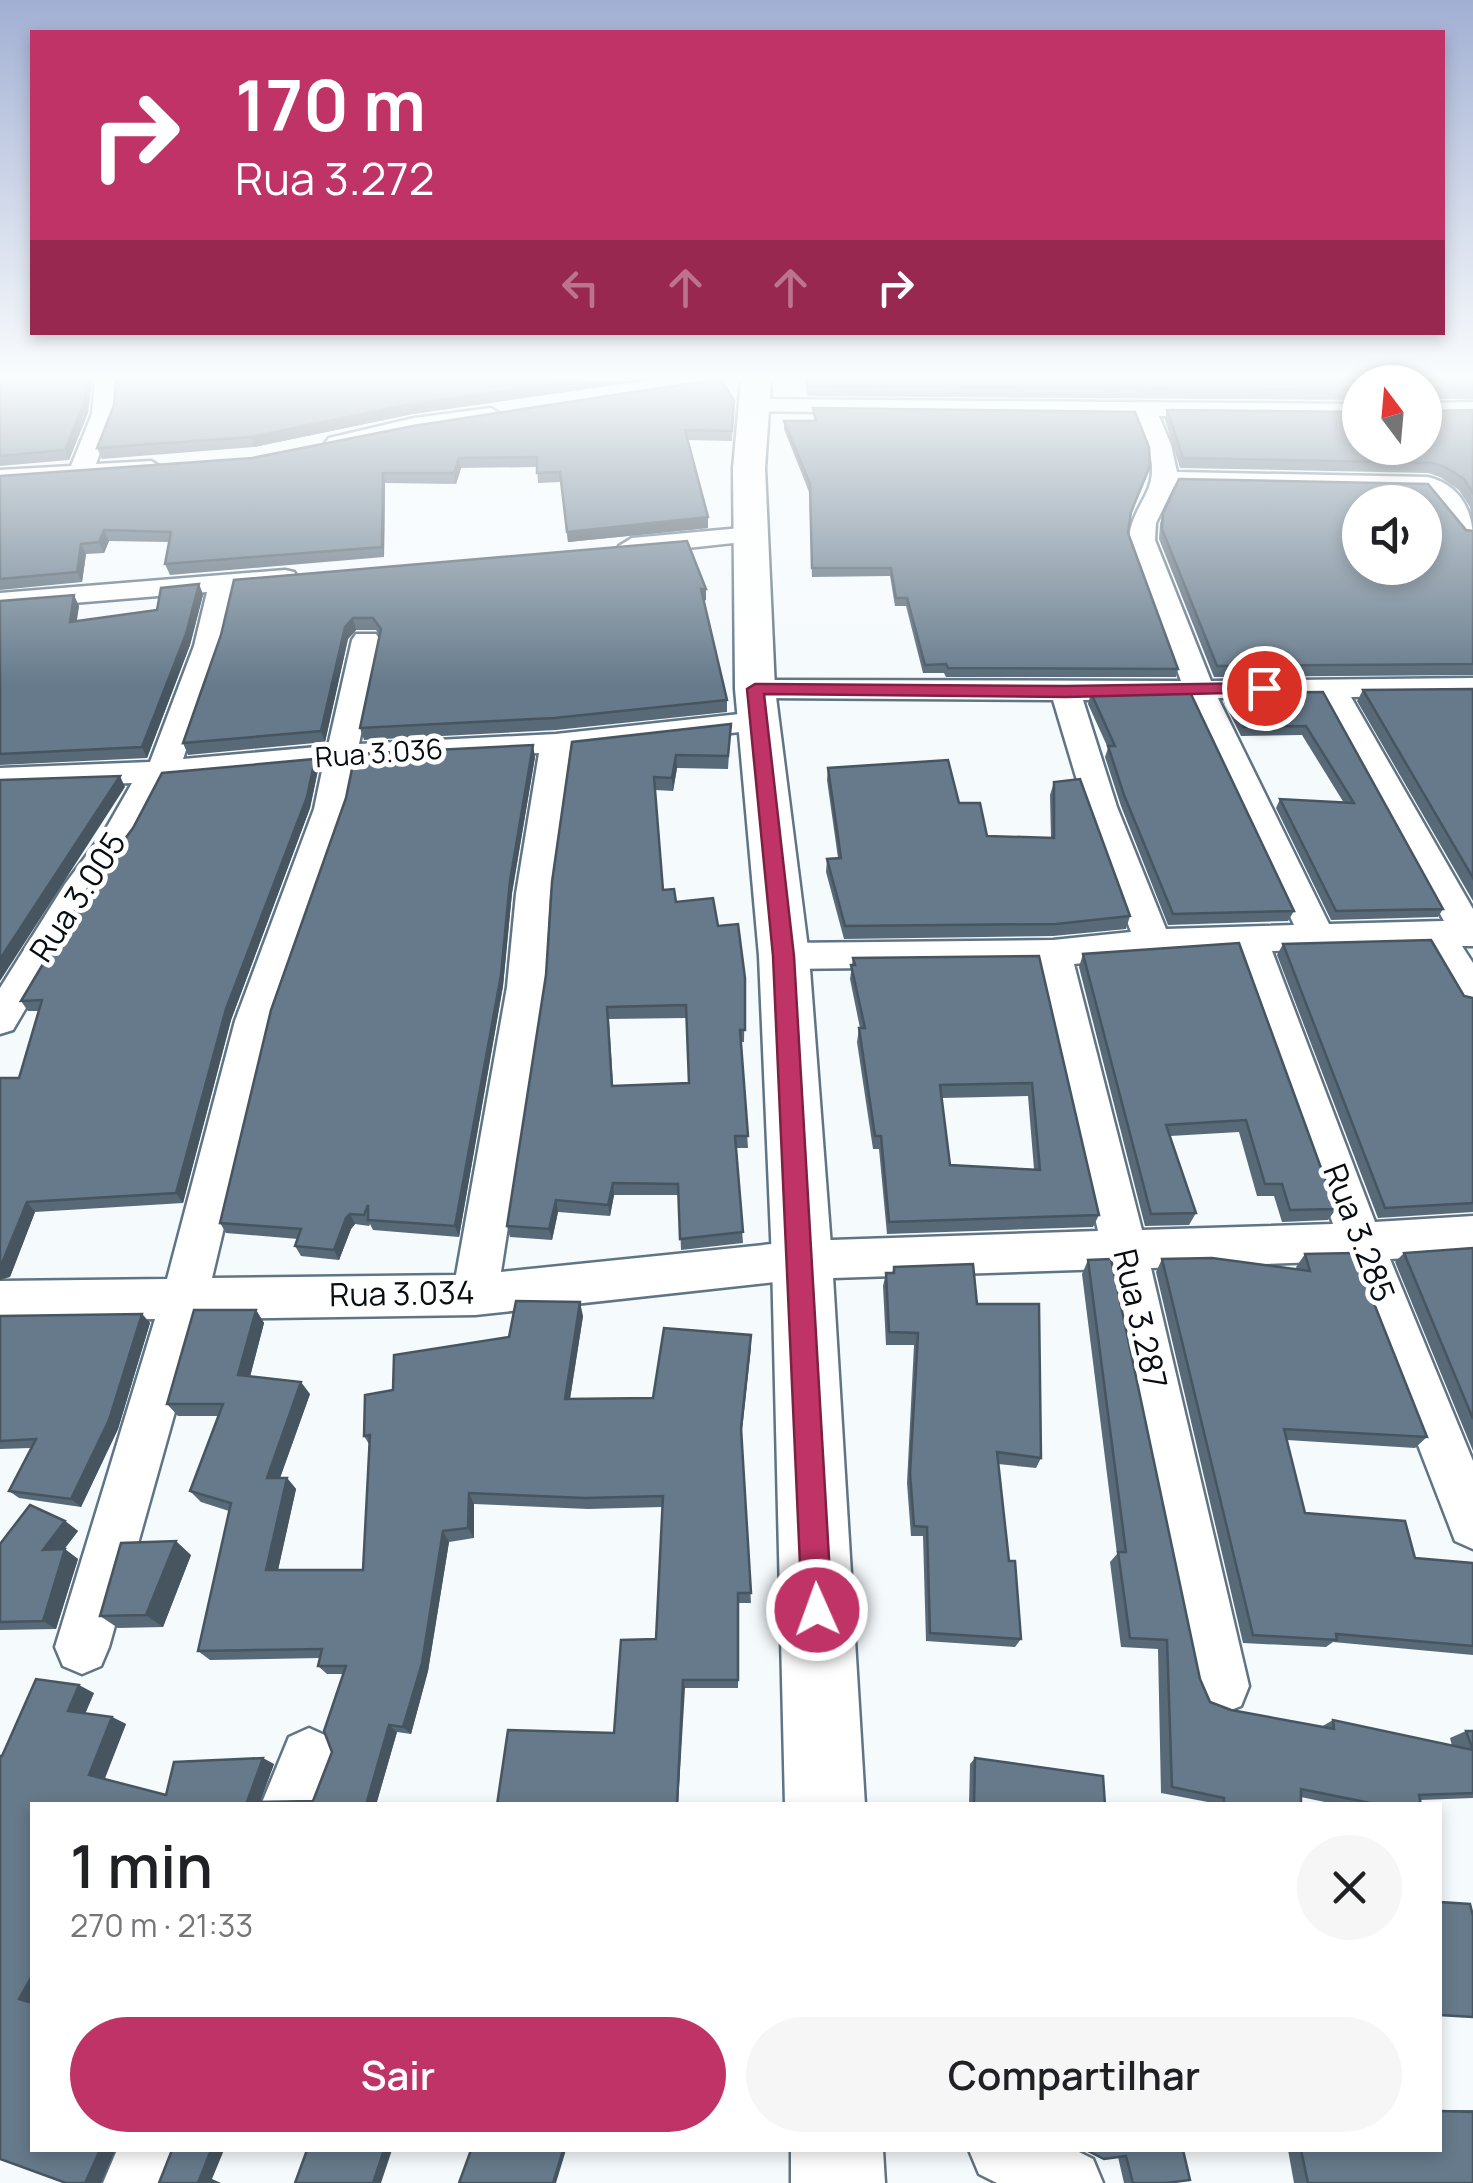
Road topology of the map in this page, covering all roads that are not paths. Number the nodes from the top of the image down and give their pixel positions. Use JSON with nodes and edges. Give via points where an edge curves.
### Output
{"nodes":[{"id":1,"x":752,"y":482,"type":"edge"},
{"id":2,"x":1163,"y":482,"type":"edge"},
{"id":3,"x":1316,"y":482,"type":"edge"},
{"id":4,"x":1473,"y":533,"type":"edge"},
{"id":5,"x":752,"y":535,"type":"junction"},
{"id":6,"x":615,"y":548,"type":"edge"},
{"id":7,"x":321,"y":574,"type":"edge"},
{"id":8,"x":223,"y":584,"type":"junction"},
{"id":9,"x":0,"y":600,"type":"edge"},
{"id":10,"x":366,"y":640,"type":"edge"},
{"id":11,"x":1330,"y":687,"type":"junction"},
{"id":12,"x":1464,"y":687,"type":"edge"},
{"id":13,"x":1199,"y":689,"type":"junction"},
{"id":14,"x":1066,"y":692,"type":"junction"},
{"id":15,"x":756,"y":705,"type":"junction"},
{"id":16,"x":1473,"y":711,"type":"edge"},
{"id":17,"x":556,"y":743,"type":"junction"},
{"id":18,"x":343,"y":754,"type":"junction"},
{"id":19,"x":158,"y":772,"type":"junction"},
{"id":20,"x":0,"y":778,"type":"edge"},
{"id":21,"x":1460,"y":934,"type":"edge"},
{"id":22,"x":1318,"y":938,"type":"junction"},
{"id":23,"x":1250,"y":941,"type":"junction"},
{"id":24,"x":1152,"y":942,"type":"junction"},
{"id":25,"x":1052,"y":953,"type":"junction"},
{"id":26,"x":784,"y":956,"type":"junction"},
{"id":27,"x":1473,"y":996,"type":"edge"},
{"id":28,"x":1,"y":1017,"type":"edge"},
{"id":29,"x":1473,"y":1235,"type":"edge"},
{"id":30,"x":1361,"y":1242,"type":"junction"},
{"id":31,"x":1125,"y":1251,"type":"junction"},
{"id":32,"x":802,"y":1260,"type":"junction"},
{"id":33,"x":475,"y":1295,"type":"junction"},
{"id":34,"x":185,"y":1296,"type":"junction"},
{"id":35,"x":0,"y":1302,"type":"edge"},
{"id":36,"x":1473,"y":1522,"type":"edge"},
{"id":37,"x":82,"y":1647,"type":"dead end"},
{"id":38,"x":1221,"y":1686,"type":"dead end"},
{"id":39,"x":825,"y":1802,"type":"edge"},
{"id":40,"x":150,"y":2152,"type":"edge"},
{"id":41,"x":837,"y":2152,"type":"edge"},
{"id":42,"x":1006,"y":2152,"type":"edge"},
{"id":43,"x":137,"y":2183,"type":"edge"},
{"id":44,"x":838,"y":2183,"type":"edge"},
{"id":45,"x":1069,"y":2183,"type":"edge"}],
"edges":[{"from":1,"to":5,"type":"street"},
{"from":2,"to":13,"type":"street","via":[[1140,526],[1142,540]]},
{"from":3,"to":4,"type":"street","via":[[1428,484],[1439,488]]},
{"from":5,"to":6,"type":"street"},
{"from":5,"to":15,"type":"street"},
{"from":7,"to":8,"type":"street"},
{"from":8,"to":9,"type":"street"},
{"from":8,"to":19,"type":"street","name":"Rua 3.005","via":[[208,646]]},
{"from":10,"to":18,"type":"street"},
{"from":11,"to":12,"type":"street","name":"Rua 3.036"},
{"from":11,"to":13,"type":"street","name":"Rua 3.036"},
{"from":11,"to":21,"type":"street"},
{"from":12,"to":16,"type":"street"},
{"from":13,"to":14,"type":"street","name":"Rua 3.036"},
{"from":13,"to":22,"type":"street"},
{"from":14,"to":15,"type":"street","name":"Rua 3.036"},
{"from":14,"to":24,"type":"street"},
{"from":15,"to":17,"type":"street","name":"Rua 3.036"},
{"from":15,"to":26,"type":"street"},
{"from":17,"to":18,"type":"street","name":"Rua 3.036"},
{"from":17,"to":33,"type":"street","via":[[526,987]]},
{"from":18,"to":19,"type":"street","name":"Rua 3.036"},
{"from":18,"to":34,"type":"street","via":[[330,809],[254,1021]]},
{"from":19,"to":20,"type":"street","name":"Rua 3.036"},
{"from":19,"to":28,"type":"street","name":"Rua 3.005"},
{"from":21,"to":22,"type":"street"},
{"from":21,"to":27,"type":"street"},
{"from":22,"to":23,"type":"street"},
{"from":23,"to":24,"type":"street"},
{"from":23,"to":30,"type":"street","name":"Rua 3.285"},
{"from":24,"to":25,"type":"street"},
{"from":25,"to":26,"type":"street"},
{"from":25,"to":31,"type":"street","name":"Rua 3.287"},
{"from":26,"to":32,"type":"street"},
{"from":29,"to":30,"type":"street","name":"Rua 3.034"},
{"from":30,"to":31,"type":"street","name":"Rua 3.034"},
{"from":30,"to":36,"type":"street","name":"Rua 3.285"},
{"from":31,"to":32,"type":"street","name":"Rua 3.034"},
{"from":31,"to":38,"type":"street","name":"Rua 3.287"},
{"from":32,"to":33,"type":"street","name":"Rua 3.034"},
{"from":32,"to":39,"type":"street"},
{"from":33,"to":34,"type":"street","name":"Rua 3.034"},
{"from":34,"to":35,"type":"street","name":"Rua 3.034"},
{"from":34,"to":37,"type":"street"},
{"from":40,"to":43,"type":"street"},
{"from":41,"to":44,"type":"street"},
{"from":42,"to":45,"type":"street"}]}
